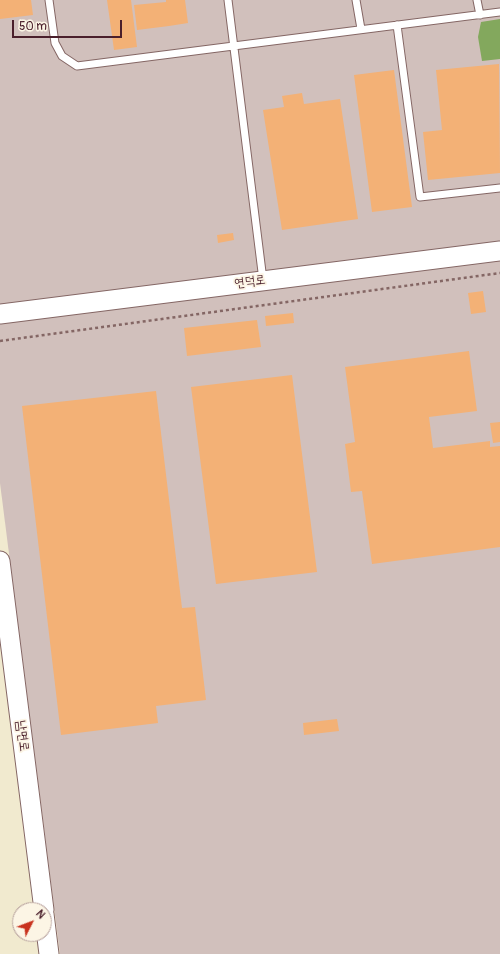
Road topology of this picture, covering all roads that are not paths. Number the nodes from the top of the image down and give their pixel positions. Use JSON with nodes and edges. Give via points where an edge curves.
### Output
{"nodes":[{"id":1,"x":49,"y":0,"type":"edge"},
{"id":2,"x":228,"y":0,"type":"edge"},
{"id":3,"x":356,"y":0,"type":"edge"},
{"id":4,"x":477,"y":0,"type":"edge"},
{"id":5,"x":500,"y":12,"type":"edge"},
{"id":6,"x":480,"y":15,"type":"junction"},
{"id":7,"x":397,"y":25,"type":"junction"},
{"id":8,"x":361,"y":29,"type":"junction"},
{"id":9,"x":234,"y":45,"type":"junction"},
{"id":10,"x":500,"y":188,"type":"edge"},
{"id":11,"x":500,"y":251,"type":"edge"},
{"id":12,"x":263,"y":281,"type":"junction"},
{"id":13,"x":0,"y":314,"type":"edge"},
{"id":14,"x":0,"y":561,"type":"edge"},
{"id":15,"x":43,"y":902,"type":"edge"},
{"id":16,"x":48,"y":942,"type":"edge"},
{"id":17,"x":49,"y":954,"type":"edge"}],
"edges":[{"from":1,"to":9,"type":"lane","via":[[55,43],[62,56],[77,66]]},
{"from":2,"to":9,"type":"lane"},
{"from":3,"to":8,"type":"lane"},
{"from":4,"to":6,"type":"lane"},
{"from":5,"to":6,"type":"lane"},
{"from":6,"to":7,"type":"lane"},
{"from":7,"to":8,"type":"lane"},
{"from":7,"to":10,"type":"lane","via":[[420,197]]},
{"from":8,"to":9,"type":"lane"},
{"from":9,"to":12,"type":"lane"},
{"from":11,"to":12,"type":"street","name":"연덕로"},
{"from":12,"to":13,"type":"street","name":"연덕로"},
{"from":14,"to":15,"type":"street","name":"남면로"},
{"from":16,"to":17,"type":"street"}]}
